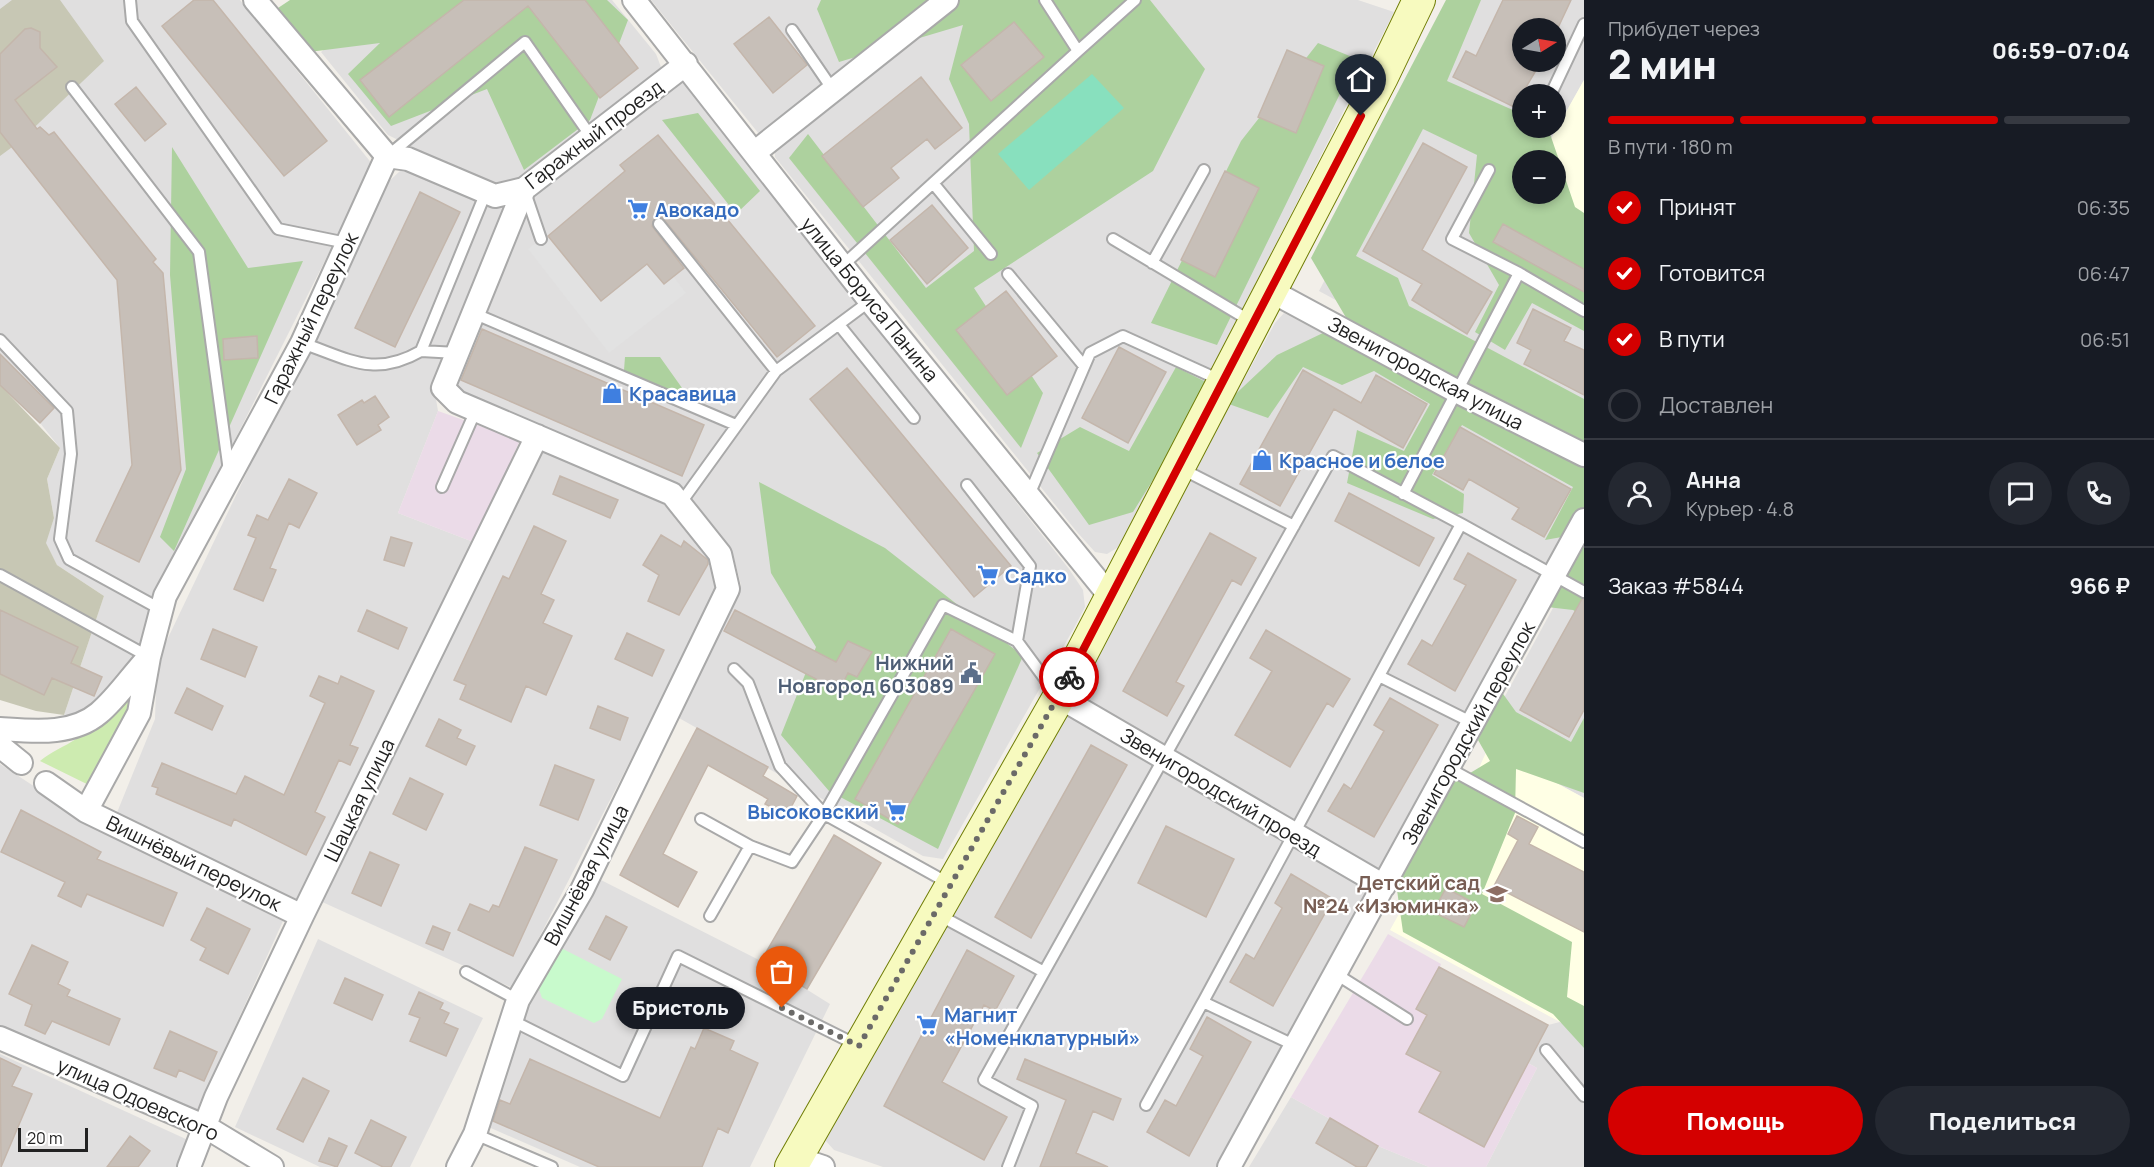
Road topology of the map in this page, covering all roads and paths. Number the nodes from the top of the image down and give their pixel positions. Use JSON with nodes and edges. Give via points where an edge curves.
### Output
{"nodes":[{"id":1,"x":130,"y":0,"type":"edge"},
{"id":2,"x":255,"y":0,"type":"edge"},
{"id":3,"x":634,"y":0,"type":"edge"},
{"id":4,"x":947,"y":0,"type":"edge"},
{"id":5,"x":1045,"y":0,"type":"edge"},
{"id":6,"x":1135,"y":0,"type":"edge"},
{"id":7,"x":1414,"y":1,"type":"edge"},
{"id":8,"x":1584,"y":24,"type":"edge"},
{"id":9,"x":792,"y":30,"type":"dead end"},
{"id":10,"x":1078,"y":51,"type":"junction"},
{"id":11,"x":686,"y":64,"type":"junction"},
{"id":12,"x":1556,"y":84,"type":"edge"},
{"id":13,"x":72,"y":87,"type":"dead end"},
{"id":14,"x":834,"y":90,"type":"junction"},
{"id":15,"x":592,"y":138,"type":"junction"},
{"id":16,"x":754,"y":153,"type":"junction"},
{"id":17,"x":387,"y":156,"type":"junction"},
{"id":18,"x":1204,"y":170,"type":"dead end"},
{"id":19,"x":1489,"y":170,"type":"dead end"},
{"id":20,"x":933,"y":183,"type":"junction"},
{"id":21,"x":524,"y":189,"type":"junction"},
{"id":22,"x":486,"y":192,"type":"junction"},
{"id":23,"x":658,"y":224,"type":"dead end"},
{"id":24,"x":541,"y":239,"type":"dead end"},
{"id":25,"x":1113,"y":239,"type":"dead end"},
{"id":26,"x":347,"y":243,"type":"junction"},
{"id":27,"x":991,"y":254,"type":"dead end"},
{"id":28,"x":1152,"y":263,"type":"junction"},
{"id":29,"x":843,"y":266,"type":"junction"},
{"id":30,"x":1519,"y":273,"type":"junction"},
{"id":31,"x":1008,"y":274,"type":"dead end"},
{"id":32,"x":1269,"y":290,"type":"junction"},
{"id":33,"x":870,"y":301,"type":"junction"},
{"id":34,"x":1584,"y":311,"type":"edge"},
{"id":35,"x":473,"y":313,"type":"junction"},
{"id":36,"x":1252,"y":322,"type":"junction"},
{"id":37,"x":840,"y":326,"type":"junction"},
{"id":38,"x":0,"y":340,"type":"edge"},
{"id":39,"x":302,"y":343,"type":"junction"},
{"id":40,"x":421,"y":351,"type":"junction"},
{"id":41,"x":457,"y":353,"type":"junction"},
{"id":42,"x":1084,"y":366,"type":"junction"},
{"id":43,"x":776,"y":371,"type":"junction"},
{"id":44,"x":1222,"y":381,"type":"junction"},
{"id":45,"x":1458,"y":392,"type":"junction"},
{"id":46,"x":476,"y":410,"type":"junction"},
{"id":47,"x":914,"y":418,"type":"dead end"},
{"id":48,"x":736,"y":425,"type":"junction"},
{"id":49,"x":537,"y":436,"type":"junction"},
{"id":50,"x":1584,"y":455,"type":"edge"},
{"id":51,"x":1179,"y":468,"type":"junction"},
{"id":52,"x":230,"y":477,"type":"junction"},
{"id":53,"x":967,"y":485,"type":"dead end"},
{"id":54,"x":442,"y":487,"type":"dead end"},
{"id":55,"x":1403,"y":494,"type":"junction"},
{"id":56,"x":1029,"y":495,"type":"junction"},
{"id":57,"x":680,"y":504,"type":"junction"},
{"id":58,"x":1584,"y":520,"type":"edge"},
{"id":59,"x":1461,"y":524,"type":"junction"},
{"id":60,"x":1294,"y":526,"type":"junction"},
{"id":61,"x":0,"y":575,"type":"edge"},
{"id":62,"x":1554,"y":576,"type":"junction"},
{"id":63,"x":1584,"y":592,"type":"edge"},
{"id":64,"x":1110,"y":596,"type":"junction"},
{"id":65,"x":162,"y":610,"type":"junction"},
{"id":66,"x":1017,"y":641,"type":"junction"},
{"id":67,"x":149,"y":657,"type":"junction"},
{"id":68,"x":734,"y":669,"type":"dead end"},
{"id":69,"x":1381,"y":677,"type":"junction"},
{"id":70,"x":1059,"y":697,"type":"junction"},
{"id":71,"x":1473,"y":723,"type":"junction"},
{"id":72,"x":0,"y":729,"type":"edge"},
{"id":73,"x":0,"y":746,"type":"edge"},
{"id":74,"x":1166,"y":757,"type":"junction"},
{"id":75,"x":21,"y":763,"type":"dead end"},
{"id":76,"x":1448,"y":768,"type":"junction"},
{"id":77,"x":46,"y":783,"type":"dead end"},
{"id":78,"x":86,"y":811,"type":"junction"},
{"id":79,"x":824,"y":814,"type":"junction"},
{"id":80,"x":701,"y":819,"type":"dead end"},
{"id":81,"x":1294,"y":836,"type":"junction"},
{"id":82,"x":1584,"y":842,"type":"edge"},
{"id":83,"x":750,"y":846,"type":"junction"},
{"id":84,"x":950,"y":884,"type":"junction"},
{"id":85,"x":1384,"y":886,"type":"junction"},
{"id":86,"x":934,"y":912,"type":"junction"},
{"id":87,"x":302,"y":916,"type":"junction"},
{"id":88,"x":710,"y":916,"type":"dead end"},
{"id":89,"x":466,"y":972,"type":"dead end"},
{"id":90,"x":1044,"y":972,"type":"junction"},
{"id":91,"x":1336,"y":974,"type":"junction"},
{"id":92,"x":1203,"y":1002,"type":"junction"},
{"id":93,"x":514,"y":1010,"type":"junction"},
{"id":94,"x":1407,"y":1019,"type":"dead end"},
{"id":95,"x":0,"y":1038,"type":"edge"},
{"id":96,"x":859,"y":1046,"type":"junction"},
{"id":97,"x":1297,"y":1046,"type":"junction"},
{"id":98,"x":1546,"y":1050,"type":"dead end"},
{"id":99,"x":1584,"y":1096,"type":"edge"},
{"id":100,"x":1146,"y":1105,"type":"dead end"},
{"id":101,"x":206,"y":1127,"type":"junction"},
{"id":102,"x":475,"y":1134,"type":"junction"},
{"id":103,"x":803,"y":1164,"type":"edge"},
{"id":104,"x":189,"y":1167,"type":"edge"},
{"id":105,"x":272,"y":1167,"type":"edge"},
{"id":106,"x":458,"y":1167,"type":"edge"},
{"id":107,"x":552,"y":1167,"type":"edge"},
{"id":108,"x":1008,"y":1167,"type":"edge"},
{"id":109,"x":1229,"y":1167,"type":"edge"}],
"edges":[{"from":1,"to":26,"type":"lane","via":[[132,21],[278,229]]},
{"from":2,"to":17,"type":"street"},
{"from":3,"to":11,"type":"street","name":"улица Бориса Панина"},
{"from":4,"to":14,"type":"street"},
{"from":5,"to":10,"type":"lane"},
{"from":6,"to":10,"type":"lane"},
{"from":7,"to":32,"type":"street","via":[[1382,77]]},
{"from":8,"to":12,"type":"lane"},
{"from":9,"to":14,"type":"lane"},
{"from":10,"to":20,"type":"lane"},
{"from":11,"to":15,"type":"street","name":"Гаражный проезд"},
{"from":11,"to":16,"type":"street","name":"улица Бориса Панина"},
{"from":13,"to":52,"type":"lane","via":[[199,252]]},
{"from":14,"to":16,"type":"street"},
{"from":15,"to":17,"type":"lane","via":[[525,42]]},
{"from":15,"to":21,"type":"street","name":"Гаражный проезд"},
{"from":16,"to":29,"type":"street","name":"улица Бориса Панина"},
{"from":17,"to":22,"type":"street","name":"Гаражный проезд","via":[[408,159]]},
{"from":17,"to":26,"type":"street","name":"Гаражный переулок"},
{"from":18,"to":28,"type":"lane"},
{"from":19,"to":30,"type":"lane","via":[[1452,239]]},
{"from":20,"to":27,"type":"lane"},
{"from":20,"to":29,"type":"lane"},
{"from":21,"to":22,"type":"street","name":"Гаражный проезд","via":[[495,196]]},
{"from":21,"to":24,"type":"lane"},
{"from":21,"to":35,"type":"street"},
{"from":22,"to":40,"type":"lane"},
{"from":23,"to":43,"type":"lane"},
{"from":25,"to":28,"type":"lane"},
{"from":26,"to":39,"type":"street","name":"Гаражный переулок"},
{"from":28,"to":36,"type":"lane"},
{"from":29,"to":33,"type":"street","name":"улица Бориса Панина"},
{"from":30,"to":34,"type":"lane"},
{"from":30,"to":45,"type":"lane"},
{"from":31,"to":42,"type":"lane"},
{"from":32,"to":36,"type":"street"},
{"from":32,"to":45,"type":"street","name":"Звенигородская улица"},
{"from":33,"to":37,"type":"lane"},
{"from":33,"to":56,"type":"street","name":"улица Бориса Панина"},
{"from":35,"to":41,"type":"street"},
{"from":35,"to":48,"type":"lane"},
{"from":36,"to":44,"type":"street"},
{"from":37,"to":43,"type":"lane"},
{"from":37,"to":47,"type":"lane"},
{"from":38,"to":65,"type":"lane","via":[[68,411],[71,454],[60,539],[69,559]]},
{"from":39,"to":40,"type":"lane","via":[[371,367],[402,362]]},
{"from":39,"to":52,"type":"street","name":"Гаражный переулок"},
{"from":40,"to":41,"type":"lane"},
{"from":41,"to":46,"type":"street","via":[[443,388],[457,402]]},
{"from":42,"to":44,"type":"lane","via":[[1089,352],[1124,336]]},
{"from":42,"to":56,"type":"lane"},
{"from":43,"to":48,"type":"lane"},
{"from":44,"to":51,"type":"street"},
{"from":45,"to":50,"type":"street","name":"Звенигородская улица"},
{"from":45,"to":55,"type":"lane"},
{"from":46,"to":49,"type":"street"},
{"from":46,"to":54,"type":"lane"},
{"from":48,"to":57,"type":"lane"},
{"from":49,"to":57,"type":"street","via":[[672,494]]},
{"from":49,"to":87,"type":"street","name":"Шацкая улица"},
{"from":51,"to":60,"type":"lane"},
{"from":51,"to":64,"type":"street"},
{"from":52,"to":65,"type":"street","name":"Вишнёвый переулок","via":[[165,596]]},
{"from":53,"to":66,"type":"lane","via":[[1030,566]]},
{"from":55,"to":59,"type":"lane"},
{"from":55,"to":60,"type":"lane","via":[[1333,456]]},
{"from":56,"to":64,"type":"street","name":"улица Бориса Панина"},
{"from":57,"to":93,"type":"street","name":"Вишнёвая улица","via":[[720,554],[728,589],[582,890]]},
{"from":58,"to":62,"type":"street","name":"Звенигородский переулок"},
{"from":59,"to":62,"type":"lane"},
{"from":59,"to":69,"type":"lane"},
{"from":60,"to":74,"type":"lane"},
{"from":61,"to":67,"type":"lane"},
{"from":62,"to":63,"type":"lane"},
{"from":62,"to":71,"type":"street","name":"Звенигородский переулок"},
{"from":64,"to":70,"type":"street"},
{"from":65,"to":67,"type":"street","name":"Вишнёвый переулок"},
{"from":66,"to":70,"type":"lane"},
{"from":66,"to":79,"type":"lane","via":[[943,605]]},
{"from":67,"to":72,"type":"street","via":[[99,713],[77,726],[49,731]]},
{"from":67,"to":78,"type":"street","name":"Вишнёвый переулок","via":[[139,713]]},
{"from":68,"to":79,"type":"lane","via":[[748,683],[780,766]]},
{"from":69,"to":71,"type":"lane"},
{"from":69,"to":81,"type":"lane"},
{"from":70,"to":74,"type":"street","name":"Звенигородский проезд"},
{"from":70,"to":84,"type":"street"},
{"from":71,"to":76,"type":"street","name":"Звенигородский переулок"},
{"from":73,"to":75,"type":"street"},
{"from":74,"to":81,"type":"street","name":"Звенигородский проезд"},
{"from":74,"to":90,"type":"lane"},
{"from":76,"to":82,"type":"lane"},
{"from":76,"to":85,"type":"street","name":"Звенигородский переулок"},
{"from":77,"to":78,"type":"street","name":"Вишнёвый переулок"},
{"from":78,"to":87,"type":"street","name":"Вишнёвый переулок"},
{"from":79,"to":83,"type":"lane","via":[[792,862]]},
{"from":79,"to":84,"type":"lane"},
{"from":80,"to":83,"type":"lane"},
{"from":81,"to":85,"type":"street","name":"Звенигородский проезд"},
{"from":81,"to":92,"type":"lane"},
{"from":83,"to":88,"type":"lane"},
{"from":84,"to":86,"type":"street"},
{"from":85,"to":91,"type":"street","name":"Звенигородский переулок"},
{"from":86,"to":90,"type":"lane"},
{"from":86,"to":96,"type":"street"},
{"from":87,"to":101,"type":"street","name":"Шацкая улица","via":[[216,1096]]},
{"from":89,"to":93,"type":"lane"},
{"from":90,"to":108,"type":"lane","via":[[984,1080],[1032,1106]]},
{"from":91,"to":94,"type":"lane"},
{"from":91,"to":97,"type":"street","name":"Звенигородский переулок"},
{"from":92,"to":97,"type":"lane"},
{"from":92,"to":100,"type":"lane"},
{"from":93,"to":96,"type":"lane","via":[[623,1076],[678,956]]},
{"from":93,"to":102,"type":"street","name":"Вишнёвая улица"},
{"from":95,"to":101,"type":"street","name":"улица Одоевского"},
{"from":96,"to":103,"type":"street"},
{"from":97,"to":109,"type":"street","name":"Звенигородский переулок"},
{"from":98,"to":99,"type":"lane"},
{"from":101,"to":104,"type":"street","name":"Шацкая улица"},
{"from":101,"to":105,"type":"street","name":"улица Одоевского"},
{"from":102,"to":106,"type":"street","name":"Вишнёвая улица"},
{"from":102,"to":107,"type":"lane"}]}
